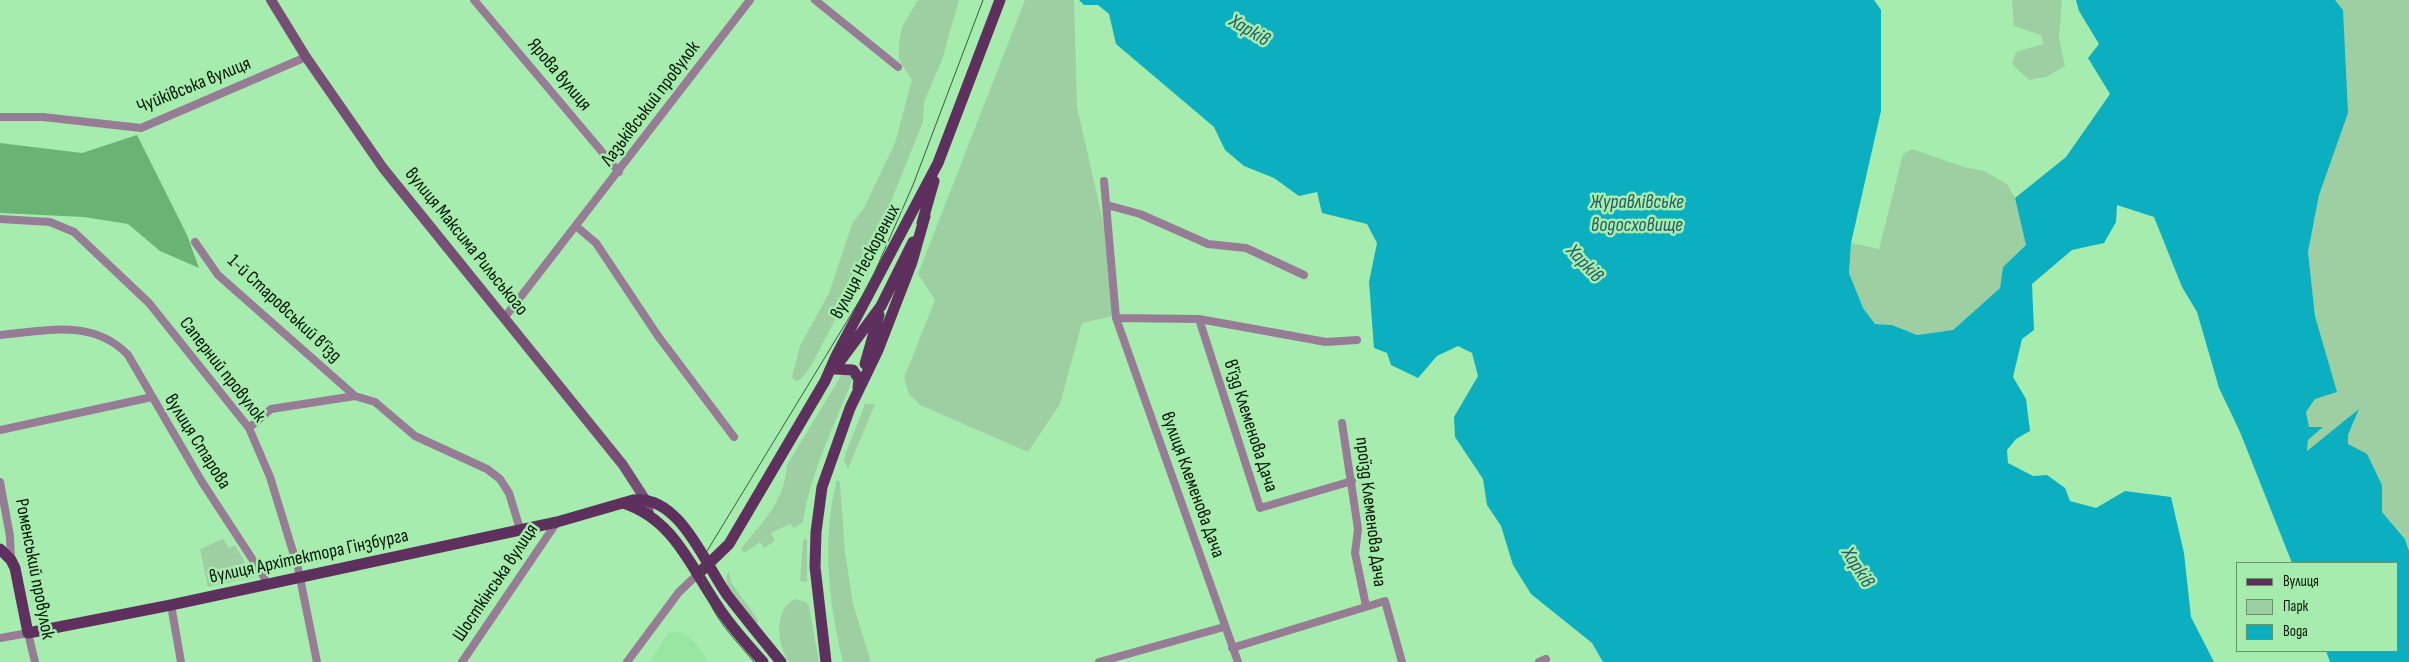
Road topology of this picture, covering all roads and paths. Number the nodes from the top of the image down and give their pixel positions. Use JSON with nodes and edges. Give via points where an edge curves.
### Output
{"nodes":[{"id":1,"x":271,"y":0,"type":"edge"},
{"id":2,"x":474,"y":0,"type":"edge"},
{"id":3,"x":750,"y":0,"type":"edge"},
{"id":4,"x":815,"y":0,"type":"edge"},
{"id":5,"x":1000,"y":0,"type":"edge"},
{"id":6,"x":306,"y":57,"type":"junction"},
{"id":7,"x":898,"y":68,"type":"dead end"},
{"id":8,"x":0,"y":117,"type":"edge"},
{"id":9,"x":938,"y":163,"type":"junction"},
{"id":10,"x":619,"y":172,"type":"junction"},
{"id":11,"x":1104,"y":181,"type":"dead end"},
{"id":12,"x":1106,"y":204,"type":"junction"},
{"id":13,"x":913,"y":211,"type":"junction"},
{"id":14,"x":926,"y":216,"type":"junction"},
{"id":15,"x":0,"y":219,"type":"edge"},
{"id":16,"x":577,"y":227,"type":"junction"},
{"id":17,"x":195,"y":242,"type":"dead end"},
{"id":18,"x":1304,"y":275,"type":"dead end"},
{"id":19,"x":881,"y":306,"type":"junction"},
{"id":20,"x":505,"y":317,"type":"junction"},
{"id":21,"x":1116,"y":318,"type":"junction"},
{"id":22,"x":1199,"y":319,"type":"junction"},
{"id":23,"x":0,"y":336,"type":"edge"},
{"id":24,"x":1357,"y":340,"type":"dead end"},
{"id":25,"x":835,"y":369,"type":"junction"},
{"id":26,"x":826,"y":379,"type":"junction"},
{"id":27,"x":858,"y":388,"type":"junction"},
{"id":28,"x":355,"y":396,"type":"junction"},
{"id":29,"x":152,"y":397,"type":"junction"},
{"id":30,"x":1342,"y":423,"type":"dead end"},
{"id":31,"x":249,"y":428,"type":"junction"},
{"id":32,"x":0,"y":430,"type":"edge"},
{"id":33,"x":734,"y":437,"type":"dead end"},
{"id":34,"x":1352,"y":480,"type":"junction"},
{"id":35,"x":0,"y":482,"type":"edge"},
{"id":36,"x":645,"y":499,"type":"junction"},
{"id":37,"x":623,"y":502,"type":"junction"},
{"id":38,"x":649,"y":513,"type":"junction"},
{"id":39,"x":557,"y":522,"type":"junction"},
{"id":40,"x":520,"y":529,"type":"junction"},
{"id":41,"x":0,"y":549,"type":"edge"},
{"id":42,"x":11,"y":560,"type":"junction"},
{"id":43,"x":709,"y":565,"type":"junction"},
{"id":44,"x":698,"y":574,"type":"junction"},
{"id":45,"x":300,"y":577,"type":"junction"},
{"id":46,"x":266,"y":584,"type":"junction"},
{"id":47,"x":171,"y":605,"type":"junction"},
{"id":48,"x":1366,"y":606,"type":"junction"},
{"id":49,"x":821,"y":627,"type":"junction"},
{"id":50,"x":1224,"y":628,"type":"junction"},
{"id":51,"x":28,"y":633,"type":"junction"},
{"id":52,"x":0,"y":638,"type":"edge"},
{"id":53,"x":1232,"y":648,"type":"junction"},
{"id":54,"x":35,"y":662,"type":"edge"},
{"id":55,"x":181,"y":662,"type":"edge"},
{"id":56,"x":317,"y":662,"type":"edge"},
{"id":57,"x":462,"y":662,"type":"edge"},
{"id":58,"x":627,"y":662,"type":"edge"},
{"id":59,"x":763,"y":662,"type":"edge"},
{"id":60,"x":781,"y":662,"type":"edge"},
{"id":61,"x":826,"y":662,"type":"edge"},
{"id":62,"x":832,"y":662,"type":"edge"},
{"id":63,"x":1098,"y":662,"type":"edge"},
{"id":64,"x":1238,"y":662,"type":"edge"},
{"id":65,"x":1402,"y":662,"type":"edge"}],
"edges":[{"from":1,"to":6,"type":"main road","name":"вулиця Максима Рильського"},
{"from":2,"to":10,"type":"street","name":"Ярова вулиця"},
{"from":3,"to":10,"type":"street","name":"Лазьківський провулок"},
{"from":4,"to":7,"type":"street"},
{"from":5,"to":9,"type":"main road","name":"вулиця Нескорених"},
{"from":6,"to":8,"type":"street","name":"Чуйківська вулиця","via":[[141,128],[42,117]]},
{"from":6,"to":20,"type":"main road","name":"вулиця Максима Рильського","via":[[383,168]]},
{"from":9,"to":13,"type":"main road","name":"вулиця Нескорених"},
{"from":9,"to":14,"type":"main road","name":"вулиця Нескорених"},
{"from":10,"to":16,"type":"street","name":"Лазьківський провулок"},
{"from":11,"to":12,"type":"street","name":"вулиця Клеменова Дача"},
{"from":12,"to":18,"type":"street","via":[[1140,214],[1208,244],[1246,248]]},
{"from":12,"to":21,"type":"street","name":"вулиця Клеменова Дача"},
{"from":13,"to":19,"type":"main road"},
{"from":13,"to":26,"type":"main road","name":"вулиця Нескорених"},
{"from":14,"to":19,"type":"main road","name":"вулиця Нескорених"},
{"from":14,"to":27,"type":"main road","via":[[909,271],[878,350]]},
{"from":15,"to":31,"type":"street","name":"Саперний провулок","via":[[50,222],[74,232],[149,303]]},
{"from":16,"to":20,"type":"street","name":"Лазьківський провулок"},
{"from":16,"to":33,"type":"street","via":[[596,243],[658,336]]},
{"from":17,"to":28,"type":"street","name":"1-й Старовський в’їзд","via":[[218,275]]},
{"from":19,"to":25,"type":"main road","name":"вулиця Нескорених"},
{"from":19,"to":27,"type":"main road"},
{"from":20,"to":36,"type":"main road","name":"вулиця Максима Рильського","via":[[618,458]]},
{"from":21,"to":22,"type":"street"},
{"from":21,"to":50,"type":"street","name":"вулиця Клеменова Дача"},
{"from":22,"to":24,"type":"street","via":[[1326,342]]},
{"from":22,"to":34,"type":"street","name":"в'їзд Клеменова Дача","via":[[1260,508]]},
{"from":23,"to":29,"type":"street","via":[[71,328],[104,336],[117,343],[128,355]]},
{"from":25,"to":26,"type":"main road","name":"вулиця Нескорених"},
{"from":25,"to":27,"type":"main road","via":[[852,370],[858,379]]},
{"from":26,"to":43,"type":"main road","name":"вулиця Нескорених","via":[[729,544]]},
{"from":27,"to":49,"type":"main road","via":[[828,467],[818,506],[815,558]]},
{"from":28,"to":31,"type":"street","via":[[271,409]]},
{"from":28,"to":40,"type":"street","via":[[375,402],[415,436],[487,469],[500,479],[509,493]]},
{"from":29,"to":32,"type":"street","name":"вулиця Старова"},
{"from":29,"to":46,"type":"street","name":"вулиця Старова"},
{"from":30,"to":34,"type":"street","name":"проїзд Клеменова Дача"},
{"from":31,"to":45,"type":"street","name":"Саперний провулок","via":[[270,477]]},
{"from":34,"to":48,"type":"street","name":"проїзд Клеменова Дача","via":[[1358,529],[1355,553]]},
{"from":35,"to":42,"type":"street","name":"Роменський провулок"},
{"from":36,"to":37,"type":"main road"},
{"from":36,"to":38,"type":"main road","name":"вулиця Максима Рильського"},
{"from":36,"to":43,"type":"main road","name":"вулиця Максима Рильського","via":[[669,512],[695,541]]},
{"from":37,"to":38,"type":"main road","name":"вулиця Максима Рильського"},
{"from":37,"to":39,"type":"main road","name":"вулиця Архітектора Гінзбурга"},
{"from":38,"to":44,"type":"main road","name":"вулиця Максима Рильського"},
{"from":39,"to":40,"type":"main road","name":"вулиця Архітектора Гінзбурга"},
{"from":39,"to":57,"type":"street","name":"Шосткінська вулиця"},
{"from":40,"to":45,"type":"main road","name":"вулиця Архітектора Гінзбурга"},
{"from":41,"to":42,"type":"main road"},
{"from":42,"to":51,"type":"main road","name":"Роменський провулок"},
{"from":43,"to":44,"type":"main road","name":"вулиця Нескорених"},
{"from":43,"to":60,"type":"main road","name":"вулиця Максима Рильського","via":[[727,595]]},
{"from":44,"to":58,"type":"street","via":[[679,592]]},
{"from":44,"to":59,"type":"main road","name":"вулиця Максима Рильського","via":[[729,622]]},
{"from":45,"to":46,"type":"main road","name":"вулиця Архітектора Гінзбурга"},
{"from":45,"to":56,"type":"street","name":"Саперний провулок"},
{"from":46,"to":47,"type":"main road","name":"вулиця Архітектора Гінзбурга"},
{"from":47,"to":51,"type":"main road","name":"вулиця Архітектора Гінзбурга"},
{"from":47,"to":55,"type":"street"},
{"from":48,"to":53,"type":"street"},
{"from":48,"to":65,"type":"street","via":[[1385,601]]},
{"from":49,"to":61,"type":"main road"},
{"from":49,"to":62,"type":"main road"},
{"from":50,"to":53,"type":"street","name":"вулиця Клеменова Дача"},
{"from":50,"to":63,"type":"street"},
{"from":51,"to":52,"type":"street","name":"вулиця Архітектора Гінзбурга"},
{"from":51,"to":54,"type":"street","name":"Роменський провулок"},
{"from":53,"to":64,"type":"street","name":"вулиця Клеменова Дача"}]}
